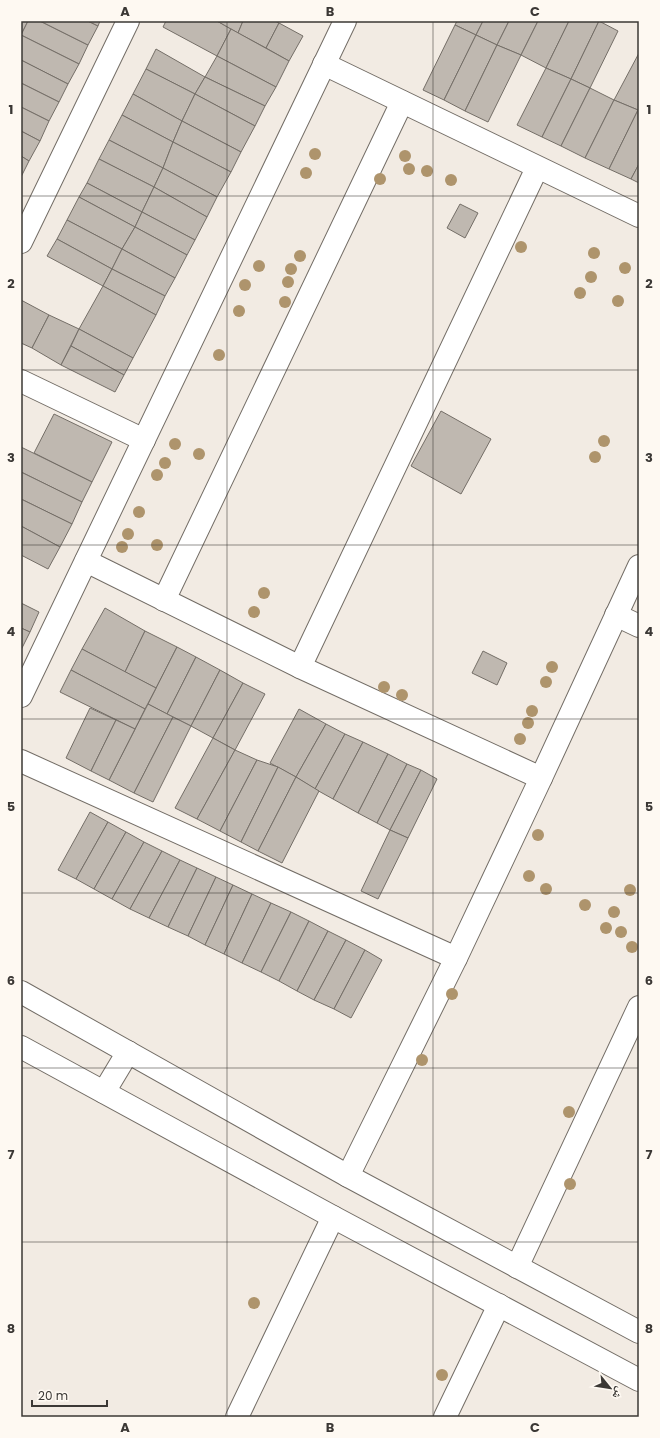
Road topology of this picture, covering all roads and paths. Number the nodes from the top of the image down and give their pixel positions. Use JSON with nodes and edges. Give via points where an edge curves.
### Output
{"nodes":[{"id":1,"x":128,"y":21,"type":"edge"},
{"id":2,"x":345,"y":21,"type":"edge"},
{"id":3,"x":324,"y":64,"type":"junction"},
{"id":4,"x":402,"y":102,"type":"junction"},
{"id":5,"x":536,"y":168,"type":"junction"},
{"id":6,"x":639,"y":216,"type":"edge"},
{"id":7,"x":21,"y":242,"type":"edge"},
{"id":8,"x":21,"y":381,"type":"edge"},
{"id":9,"x":144,"y":440,"type":"junction"},
{"id":10,"x":86,"y":561,"type":"junction"},
{"id":11,"x":639,"y":566,"type":"edge"},
{"id":12,"x":164,"y":600,"type":"junction"},
{"id":13,"x":616,"y":615,"type":"junction"},
{"id":14,"x":639,"y":626,"type":"edge"},
{"id":15,"x":300,"y":667,"type":"junction"},
{"id":16,"x":21,"y":696,"type":"edge"},
{"id":17,"x":21,"y":761,"type":"edge"},
{"id":18,"x":541,"y":778,"type":"junction"},
{"id":19,"x":456,"y":958,"type":"junction"},
{"id":20,"x":21,"y":992,"type":"edge"},
{"id":21,"x":639,"y":1007,"type":"edge"},
{"id":22,"x":21,"y":1047,"type":"edge"},
{"id":23,"x":128,"y":1052,"type":"junction"},
{"id":24,"x":104,"y":1092,"type":"junction"},
{"id":25,"x":348,"y":1176,"type":"junction"},
{"id":26,"x":333,"y":1216,"type":"junction"},
{"id":27,"x":517,"y":1267,"type":"junction"},
{"id":28,"x":499,"y":1305,"type":"junction"},
{"id":29,"x":639,"y":1332,"type":"edge"},
{"id":30,"x":639,"y":1380,"type":"edge"},
{"id":31,"x":237,"y":1417,"type":"edge"},
{"id":32,"x":445,"y":1417,"type":"edge"}],
"edges":[{"from":1,"to":7,"type":"street"},
{"from":2,"to":3,"type":"street"},
{"from":3,"to":4,"type":"street"},
{"from":3,"to":9,"type":"street"},
{"from":4,"to":5,"type":"street"},
{"from":4,"to":12,"type":"street"},
{"from":5,"to":6,"type":"street"},
{"from":5,"to":15,"type":"street"},
{"from":8,"to":9,"type":"street"},
{"from":9,"to":10,"type":"street"},
{"from":10,"to":12,"type":"street"},
{"from":10,"to":16,"type":"street"},
{"from":11,"to":13,"type":"street"},
{"from":12,"to":15,"type":"street"},
{"from":13,"to":14,"type":"street"},
{"from":13,"to":18,"type":"street"},
{"from":15,"to":18,"type":"street"},
{"from":17,"to":19,"type":"street"},
{"from":18,"to":19,"type":"street"},
{"from":19,"to":25,"type":"street"},
{"from":20,"to":23,"type":"street"},
{"from":21,"to":27,"type":"street"},
{"from":22,"to":24,"type":"street"},
{"from":23,"to":24,"type":"street"},
{"from":23,"to":25,"type":"street"},
{"from":24,"to":26,"type":"street"},
{"from":25,"to":27,"type":"street"},
{"from":26,"to":28,"type":"street"},
{"from":26,"to":31,"type":"street"},
{"from":27,"to":29,"type":"street"},
{"from":28,"to":30,"type":"street"},
{"from":28,"to":32,"type":"street"}]}
